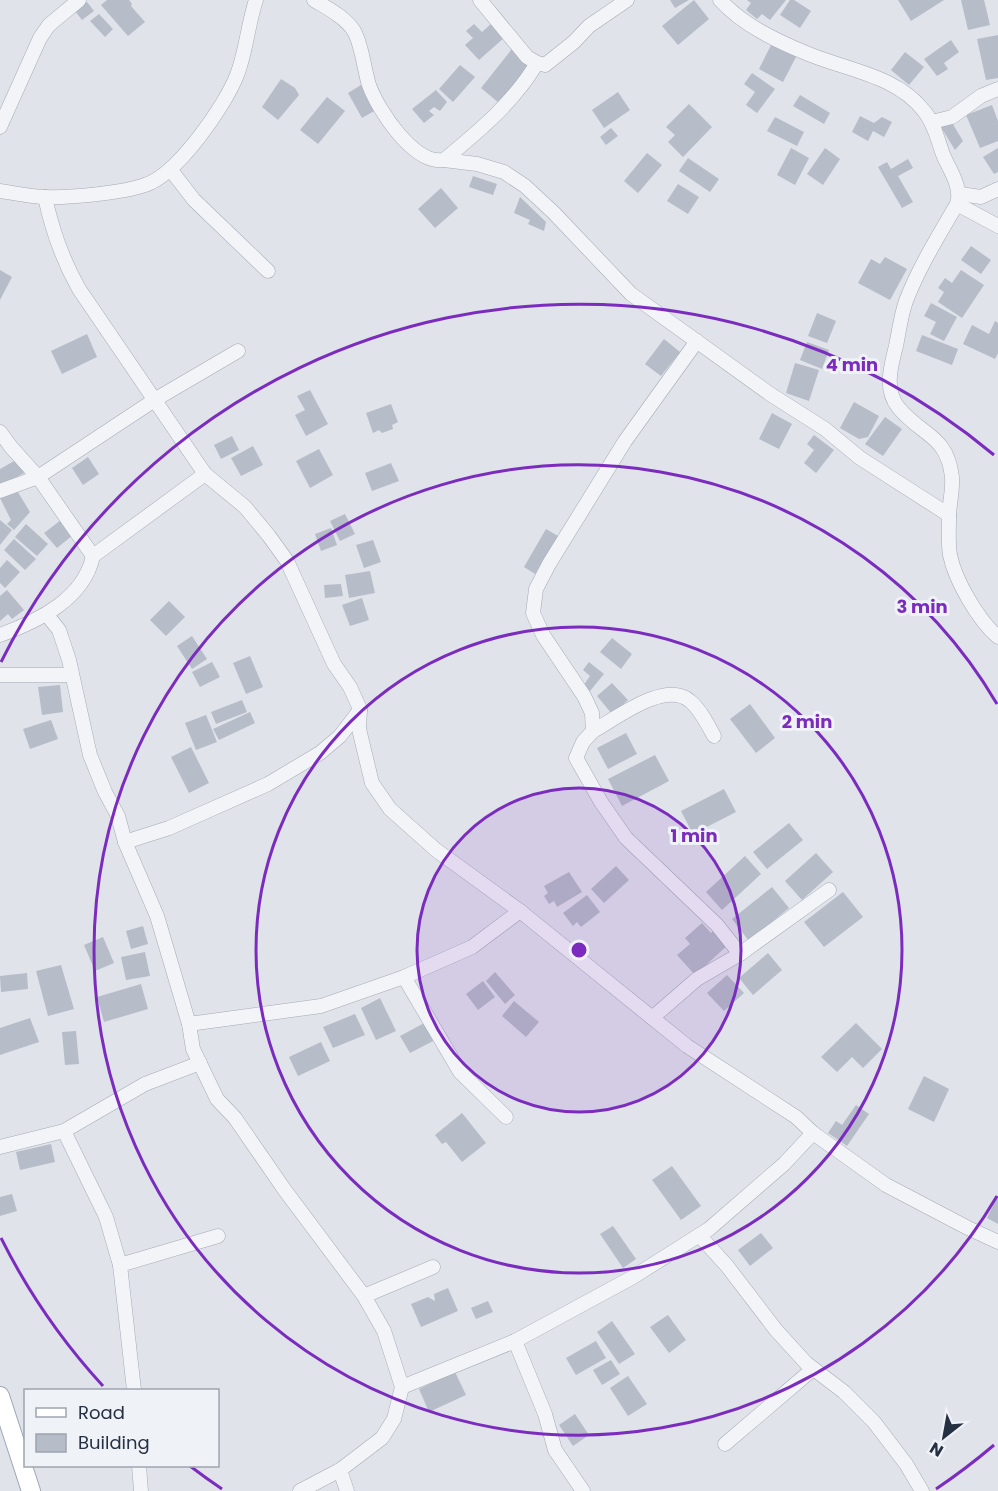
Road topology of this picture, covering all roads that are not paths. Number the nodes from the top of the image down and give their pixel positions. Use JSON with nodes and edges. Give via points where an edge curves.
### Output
{"nodes":[{"id":1,"x":79,"y":0,"type":"edge"},
{"id":2,"x":256,"y":0,"type":"edge"},
{"id":3,"x":314,"y":0,"type":"edge"},
{"id":4,"x":480,"y":0,"type":"edge"},
{"id":5,"x":627,"y":0,"type":"edge"},
{"id":6,"x":720,"y":0,"type":"edge"},
{"id":7,"x":537,"y":63,"type":"junction"},
{"id":8,"x":998,"y":89,"type":"edge"},
{"id":9,"x":932,"y":122,"type":"junction"},
{"id":10,"x":0,"y":127,"type":"edge"},
{"id":11,"x":444,"y":160,"type":"junction"},
{"id":12,"x":170,"y":169,"type":"junction"},
{"id":13,"x":998,"y":189,"type":"edge"},
{"id":14,"x":0,"y":191,"type":"edge"},
{"id":15,"x":45,"y":197,"type":"junction"},
{"id":16,"x":959,"y":199,"type":"junction"},
{"id":17,"x":998,"y":226,"type":"edge"},
{"id":18,"x":268,"y":271,"type":"dead end"},
{"id":19,"x":697,"y":341,"type":"junction"},
{"id":20,"x":238,"y":351,"type":"dead end"},
{"id":21,"x":156,"y":399,"type":"junction"},
{"id":22,"x":0,"y":432,"type":"edge"},
{"id":23,"x":205,"y":474,"type":"junction"},
{"id":24,"x":38,"y":477,"type":"junction"},
{"id":25,"x":0,"y":491,"type":"edge"},
{"id":26,"x":949,"y":515,"type":"junction"},
{"id":27,"x":93,"y":555,"type":"junction"},
{"id":28,"x":47,"y":615,"type":"junction"},
{"id":29,"x":0,"y":635,"type":"edge"},
{"id":30,"x":998,"y":636,"type":"edge"},
{"id":31,"x":0,"y":675,"type":"edge"},
{"id":32,"x":72,"y":675,"type":"junction"},
{"id":33,"x":360,"y":709,"type":"junction"},
{"id":34,"x":593,"y":731,"type":"junction"},
{"id":35,"x":714,"y":736,"type":"dead end"},
{"id":36,"x":125,"y":842,"type":"junction"},
{"id":37,"x":828,"y":890,"type":"dead end"},
{"id":38,"x":520,"y":911,"type":"junction"},
{"id":39,"x":740,"y":954,"type":"junction"},
{"id":40,"x":404,"y":977,"type":"junction"},
{"id":41,"x":652,"y":1018,"type":"junction"},
{"id":42,"x":189,"y":1024,"type":"junction"},
{"id":43,"x":200,"y":1063,"type":"junction"},
{"id":44,"x":506,"y":1116,"type":"dead end"},
{"id":45,"x":64,"y":1131,"type":"junction"},
{"id":46,"x":813,"y":1133,"type":"junction"},
{"id":47,"x":0,"y":1147,"type":"edge"},
{"id":48,"x":699,"y":1235,"type":"junction"},
{"id":49,"x":218,"y":1236,"type":"dead end"},
{"id":50,"x":998,"y":1242,"type":"edge"},
{"id":51,"x":120,"y":1265,"type":"junction"},
{"id":52,"x":433,"y":1267,"type":"dead end"},
{"id":53,"x":364,"y":1296,"type":"junction"},
{"id":54,"x":515,"y":1341,"type":"junction"},
{"id":55,"x":813,"y":1369,"type":"junction"},
{"id":56,"x":402,"y":1388,"type":"junction"},
{"id":57,"x":134,"y":1389,"type":"edge"},
{"id":58,"x":0,"y":1396,"type":"edge"},
{"id":59,"x":725,"y":1444,"type":"dead end"},
{"id":60,"x":139,"y":1467,"type":"edge"},
{"id":61,"x":340,"y":1470,"type":"junction"},
{"id":62,"x":30,"y":1491,"type":"edge"},
{"id":63,"x":141,"y":1491,"type":"edge"},
{"id":64,"x":300,"y":1491,"type":"edge"},
{"id":65,"x":347,"y":1491,"type":"edge"},
{"id":66,"x":583,"y":1491,"type":"edge"},
{"id":67,"x":922,"y":1491,"type":"edge"}],
"edges":[{"from":1,"to":10,"type":"street","via":[[49,25],[40,38]]},
{"from":2,"to":12,"type":"street","via":[[237,75],[212,120]]},
{"from":3,"to":11,"type":"street","via":[[356,34],[370,87],[404,141],[427,158]]},
{"from":4,"to":7,"type":"street","via":[[527,57]]},
{"from":5,"to":7,"type":"street","via":[[589,26],[552,60],[544,65]]},
{"from":6,"to":9,"type":"street","via":[[759,31],[895,87],[923,109]]},
{"from":7,"to":11,"type":"street","via":[[506,104]]},
{"from":8,"to":9,"type":"street","via":[[952,117]]},
{"from":9,"to":16,"type":"street"},
{"from":11,"to":19,"type":"street","via":[[504,171],[525,186],[631,294]]},
{"from":12,"to":15,"type":"street","via":[[147,185]]},
{"from":12,"to":18,"type":"street","via":[[194,200]]},
{"from":13,"to":16,"type":"street"},
{"from":14,"to":15,"type":"street"},
{"from":15,"to":21,"type":"street","via":[[64,263]]},
{"from":16,"to":17,"type":"street"},
{"from":16,"to":26,"type":"street","via":[[906,302],[889,376],[897,405],[944,448],[951,476]]},
{"from":19,"to":26,"type":"street","via":[[825,429],[860,458]]},
{"from":19,"to":34,"type":"street","via":[[625,441],[536,589],[533,614],[584,696],[592,713]]},
{"from":20,"to":21,"type":"street"},
{"from":21,"to":23,"type":"street"},
{"from":21,"to":24,"type":"street"},
{"from":22,"to":24,"type":"street"},
{"from":23,"to":27,"type":"street"},
{"from":23,"to":33,"type":"street","via":[[245,507],[287,561],[334,664]]},
{"from":24,"to":25,"type":"street"},
{"from":24,"to":27,"type":"street"},
{"from":26,"to":30,"type":"street","via":[[950,555],[966,596]]},
{"from":27,"to":28,"type":"street","via":[[90,570],[79,585]]},
{"from":28,"to":29,"type":"street"},
{"from":28,"to":32,"type":"street","via":[[59,630]]},
{"from":31,"to":32,"type":"street"},
{"from":32,"to":36,"type":"street","via":[[90,754],[118,816]]},
{"from":33,"to":36,"type":"street","via":[[327,748],[268,784],[169,828]]},
{"from":33,"to":38,"type":"street","via":[[359,729],[372,783],[390,809],[436,850]]},
{"from":34,"to":35,"type":"street","via":[[641,702],[667,693],[690,700]]},
{"from":34,"to":39,"type":"street","via":[[576,758],[602,802],[626,838],[717,925]]},
{"from":36,"to":42,"type":"street","via":[[157,916]]},
{"from":37,"to":39,"type":"street"},
{"from":38,"to":40,"type":"street","via":[[472,947]]},
{"from":38,"to":41,"type":"street"},
{"from":39,"to":41,"type":"street","via":[[697,979]]},
{"from":40,"to":42,"type":"street","via":[[321,1006]]},
{"from":40,"to":44,"type":"street","via":[[460,1072]]},
{"from":41,"to":46,"type":"street","via":[[687,1046],[796,1117]]},
{"from":42,"to":43,"type":"street"},
{"from":43,"to":45,"type":"street","via":[[145,1084]]},
{"from":43,"to":53,"type":"street","via":[[217,1099],[235,1118]]},
{"from":45,"to":47,"type":"street"},
{"from":45,"to":51,"type":"street","via":[[106,1217]]},
{"from":46,"to":48,"type":"street","via":[[784,1164]]},
{"from":46,"to":50,"type":"street","via":[[886,1185]]},
{"from":48,"to":54,"type":"street"},
{"from":48,"to":55,"type":"street"},
{"from":49,"to":51,"type":"street"},
{"from":51,"to":57,"type":"street"},
{"from":52,"to":53,"type":"street"},
{"from":53,"to":56,"type":"street","via":[[384,1330]]},
{"from":54,"to":56,"type":"street"},
{"from":54,"to":66,"type":"street","via":[[545,1414],[555,1450]]},
{"from":55,"to":59,"type":"street"},
{"from":55,"to":67,"type":"street","via":[[874,1422]]},
{"from":56,"to":61,"type":"street","via":[[394,1419],[382,1438]]},
{"from":58,"to":62,"type":"main road"},
{"from":60,"to":63,"type":"street"},
{"from":61,"to":64,"type":"street"},
{"from":61,"to":65,"type":"street"}]}
